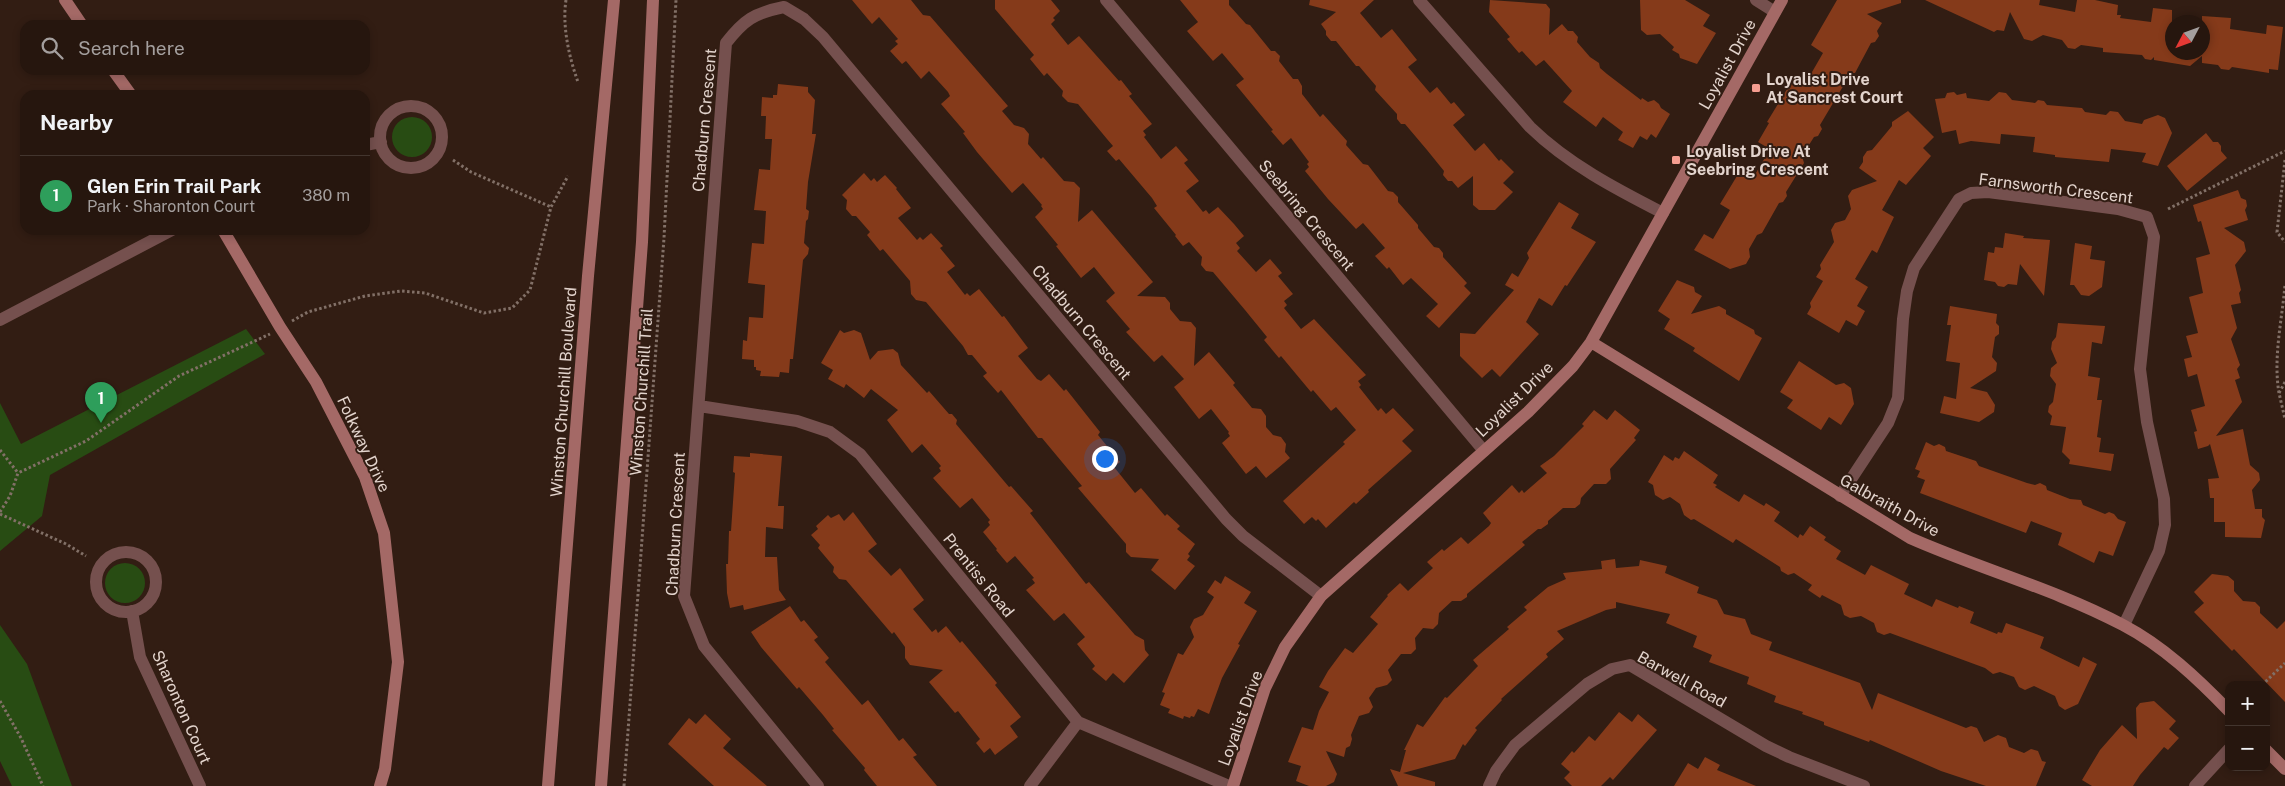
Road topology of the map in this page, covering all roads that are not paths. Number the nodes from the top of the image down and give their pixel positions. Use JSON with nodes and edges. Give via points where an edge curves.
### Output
{"nodes":[{"id":1,"x":65,"y":0,"type":"edge"},
{"id":2,"x":614,"y":0,"type":"edge"},
{"id":3,"x":653,"y":0,"type":"edge"},
{"id":4,"x":1106,"y":0,"type":"edge"},
{"id":5,"x":1419,"y":0,"type":"edge"},
{"id":6,"x":1756,"y":0,"type":"edge"},
{"id":7,"x":1782,"y":0,"type":"edge"},
{"id":8,"x":1775,"y":12,"type":"junction"},
{"id":9,"x":79,"y":20,"type":"edge"},
{"id":10,"x":117,"y":75,"type":"edge"},
{"id":11,"x":128,"y":90,"type":"edge"},
{"id":12,"x":381,"y":142,"type":"junction"},
{"id":13,"x":370,"y":144,"type":"edge"},
{"id":14,"x":1663,"y":213,"type":"junction"},
{"id":15,"x":162,"y":235,"type":"edge"},
{"id":16,"x":226,"y":235,"type":"edge"},
{"id":17,"x":0,"y":320,"type":"edge"},
{"id":18,"x":1592,"y":342,"type":"junction"},
{"id":19,"x":699,"y":406,"type":"junction"},
{"id":20,"x":1484,"y":451,"type":"junction"},
{"id":21,"x":1840,"y":496,"type":"junction"},
{"id":22,"x":1321,"y":596,"type":"junction"},
{"id":23,"x":132,"y":611,"type":"junction"},
{"id":24,"x":2124,"y":625,"type":"junction"},
{"id":25,"x":2225,"y":707,"type":"edge"},
{"id":26,"x":1078,"y":722,"type":"junction"},
{"id":27,"x":2225,"y":753,"type":"edge"},
{"id":28,"x":2270,"y":754,"type":"edge"},
{"id":29,"x":2285,"y":769,"type":"edge"},
{"id":30,"x":200,"y":786,"type":"edge"},
{"id":31,"x":380,"y":786,"type":"edge"},
{"id":32,"x":548,"y":786,"type":"edge"},
{"id":33,"x":601,"y":786,"type":"edge"},
{"id":34,"x":818,"y":786,"type":"edge"},
{"id":35,"x":1030,"y":786,"type":"edge"},
{"id":36,"x":1229,"y":786,"type":"edge"},
{"id":37,"x":1233,"y":786,"type":"edge"},
{"id":38,"x":1490,"y":786,"type":"edge"},
{"id":39,"x":1864,"y":786,"type":"edge"},
{"id":40,"x":2195,"y":786,"type":"edge"}],
"edges":[{"from":1,"to":9,"type":"street"},
{"from":2,"to":32,"type":"street","name":"Winston Churchill Boulevard","via":[[589,267]]},
{"from":3,"to":33,"type":"street","via":[[642,242]]},
{"from":4,"to":20,"type":"street","name":"Seebring Crescent"},
{"from":5,"to":14,"type":"street","via":[[1549,146]]},
{"from":6,"to":8,"type":"street"},
{"from":7,"to":8,"type":"street","name":"Loyalist Drive"},
{"from":8,"to":14,"type":"street","name":"Loyalist Drive"},
{"from":10,"to":11,"type":"street"},
{"from":12,"to":12,"type":"street","via":[[391,160],[400,166],[416,167],[430,161],[437,153],[442,134],[434,116],[416,106],[406,106],[397,109],[383,123]]},
{"from":12,"to":13,"type":"street"},
{"from":14,"to":18,"type":"street","name":"Loyalist Drive"},
{"from":15,"to":17,"type":"street"},
{"from":16,"to":31,"type":"street","name":"Folkway Drive","via":[[316,382],[365,477],[384,533],[398,662],[385,769]]},
{"from":18,"to":20,"type":"street","name":"Loyalist Drive","via":[[1528,412]]},
{"from":18,"to":21,"type":"street","name":"Galbraith Drive"},
{"from":19,"to":22,"type":"street","name":"Chadburn Crescent","via":[[726,43],[742,23],[762,11],[784,6],[823,37],[1226,519],[1243,536]]},
{"from":19,"to":26,"type":"street","name":"Prentiss Road","via":[[798,421],[830,432],[860,454]]},
{"from":19,"to":34,"type":"street","name":"Chadburn Crescent","via":[[684,596],[704,646]]},
{"from":20,"to":22,"type":"street","name":"Loyalist Drive"},
{"from":21,"to":24,"type":"street","name":"Galbraith Drive","via":[[1910,538],[2075,602]]},
{"from":21,"to":24,"type":"street","name":"Farnsworth Crescent","via":[[1888,424],[1898,398],[1903,319],[1914,268],[1959,199],[1971,193],[1988,192],[2118,209],[2146,217],[2154,237],[2140,369],[2146,422],[2164,499],[2166,526],[2159,551]]},
{"from":22,"to":37,"type":"street","name":"Loyalist Drive","via":[[1285,647],[1265,688]]},
{"from":23,"to":23,"type":"street","via":[[114,609],[106,604],[97,588],[98,570],[104,562],[120,553],[140,556],[154,571],[156,582],[152,596],[142,608]]},
{"from":23,"to":30,"type":"street","name":"Sharonton Court","via":[[140,656]]},
{"from":24,"to":25,"type":"street","name":"Galbraith Drive","via":[[2188,670]]},
{"from":26,"to":35,"type":"street"},
{"from":26,"to":36,"type":"street","name":"Prentiss Road"},
{"from":27,"to":40,"type":"street"},
{"from":28,"to":29,"type":"street"},
{"from":38,"to":39,"type":"street","name":"Barwell Road","via":[[1496,771],[1515,745],[1587,684],[1612,670],[1630,665],[1766,746]]}]}
